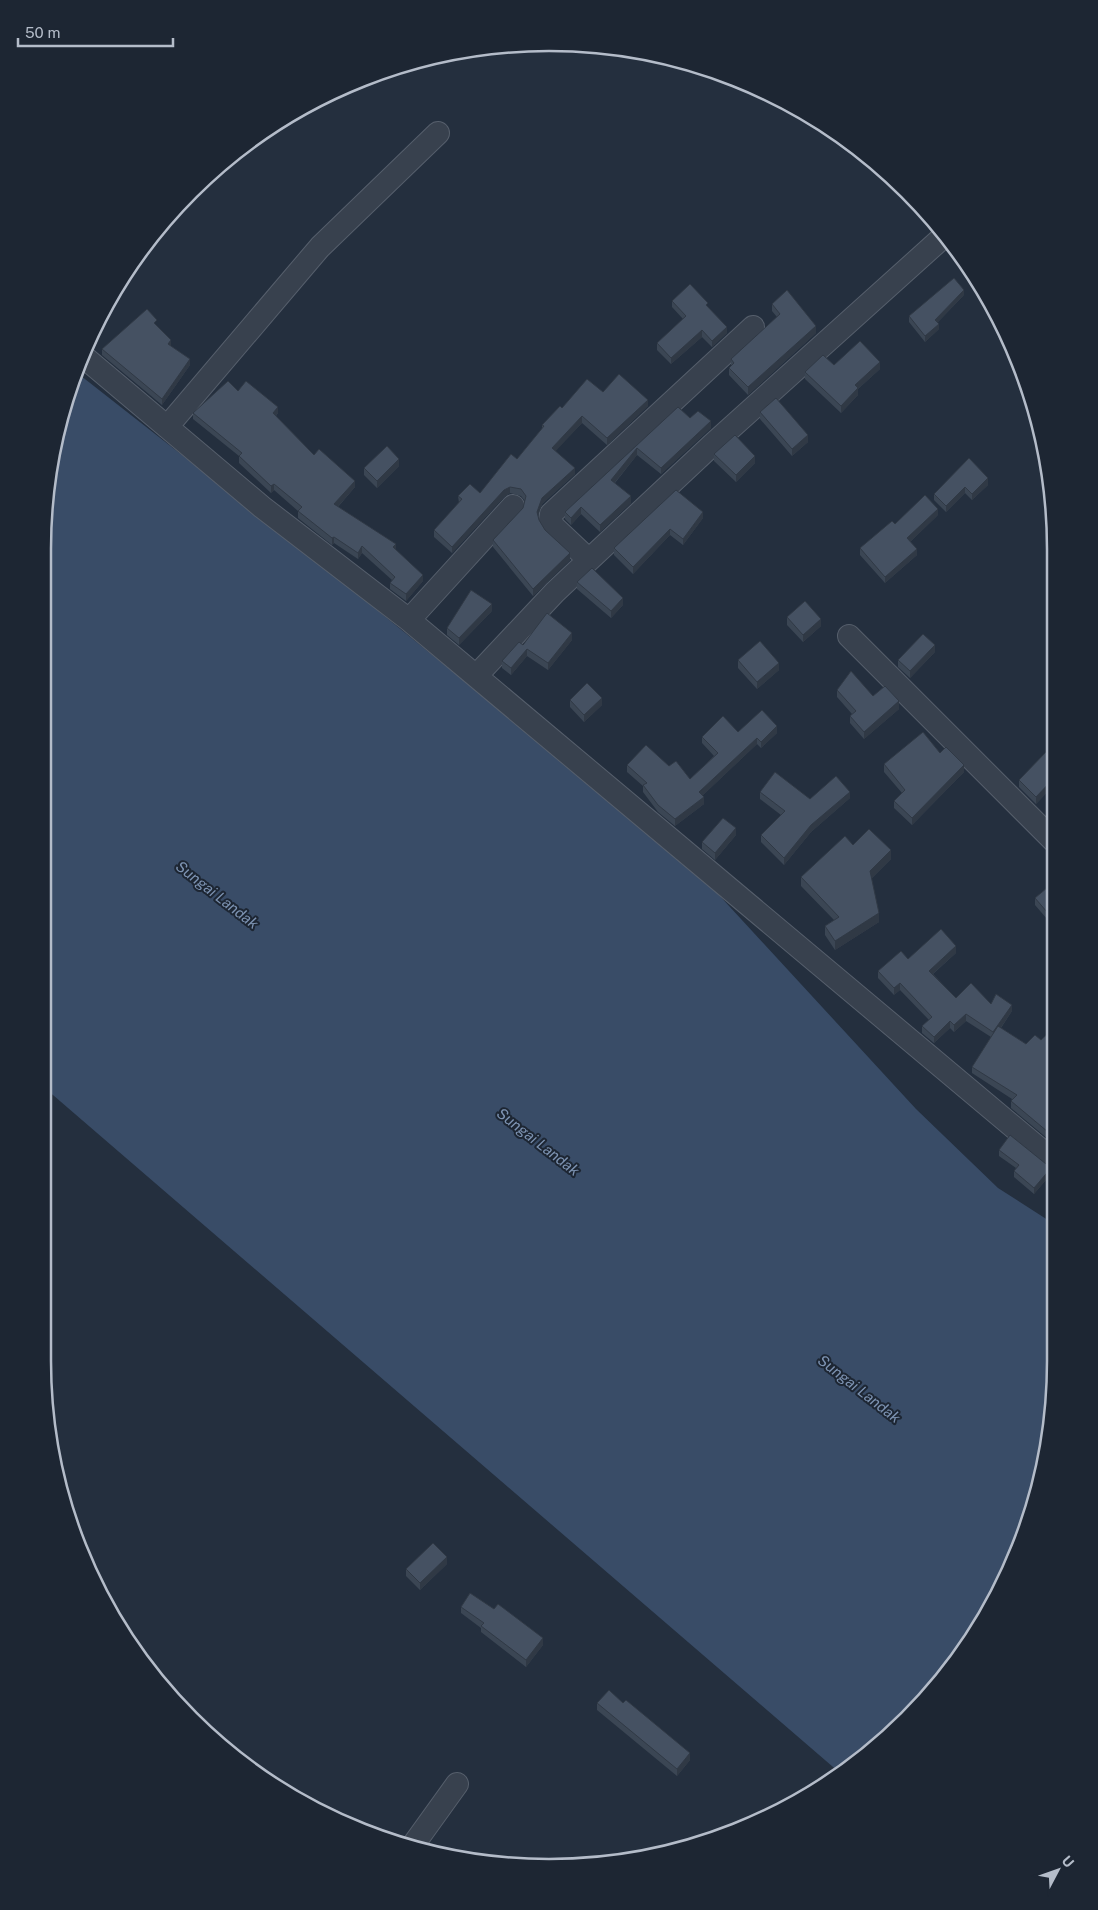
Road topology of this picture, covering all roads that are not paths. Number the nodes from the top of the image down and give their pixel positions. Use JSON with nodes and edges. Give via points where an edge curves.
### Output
{"nodes":[{"id":1,"x":438,"y":133,"type":"dead end"},
{"id":2,"x":939,"y":240,"type":"edge"},
{"id":3,"x":753,"y":327,"type":"dead end"},
{"id":4,"x":88,"y":361,"type":"edge"},
{"id":5,"x":167,"y":427,"type":"junction"},
{"id":6,"x":514,"y":506,"type":"dead end"},
{"id":7,"x":589,"y":560,"type":"junction"},
{"id":8,"x":410,"y":620,"type":"junction"},
{"id":9,"x":849,"y":636,"type":"dead end"},
{"id":10,"x":476,"y":676,"type":"junction"},
{"id":11,"x":1047,"y":833,"type":"edge"},
{"id":12,"x":1047,"y":1155,"type":"edge"},
{"id":13,"x":457,"y":1784,"type":"dead end"},
{"id":14,"x":416,"y":1841,"type":"edge"}],
"edges":[{"from":1,"to":5,"type":"street","via":[[320,247]]},
{"from":2,"to":7,"type":"street"},
{"from":3,"to":7,"type":"street","via":[[551,514],[554,527]]},
{"from":4,"to":5,"type":"street"},
{"from":5,"to":8,"type":"street","via":[[262,507]]},
{"from":6,"to":8,"type":"street"},
{"from":7,"to":10,"type":"street"},
{"from":8,"to":10,"type":"street"},
{"from":9,"to":11,"type":"street"},
{"from":10,"to":12,"type":"street"},
{"from":13,"to":14,"type":"street"}]}
